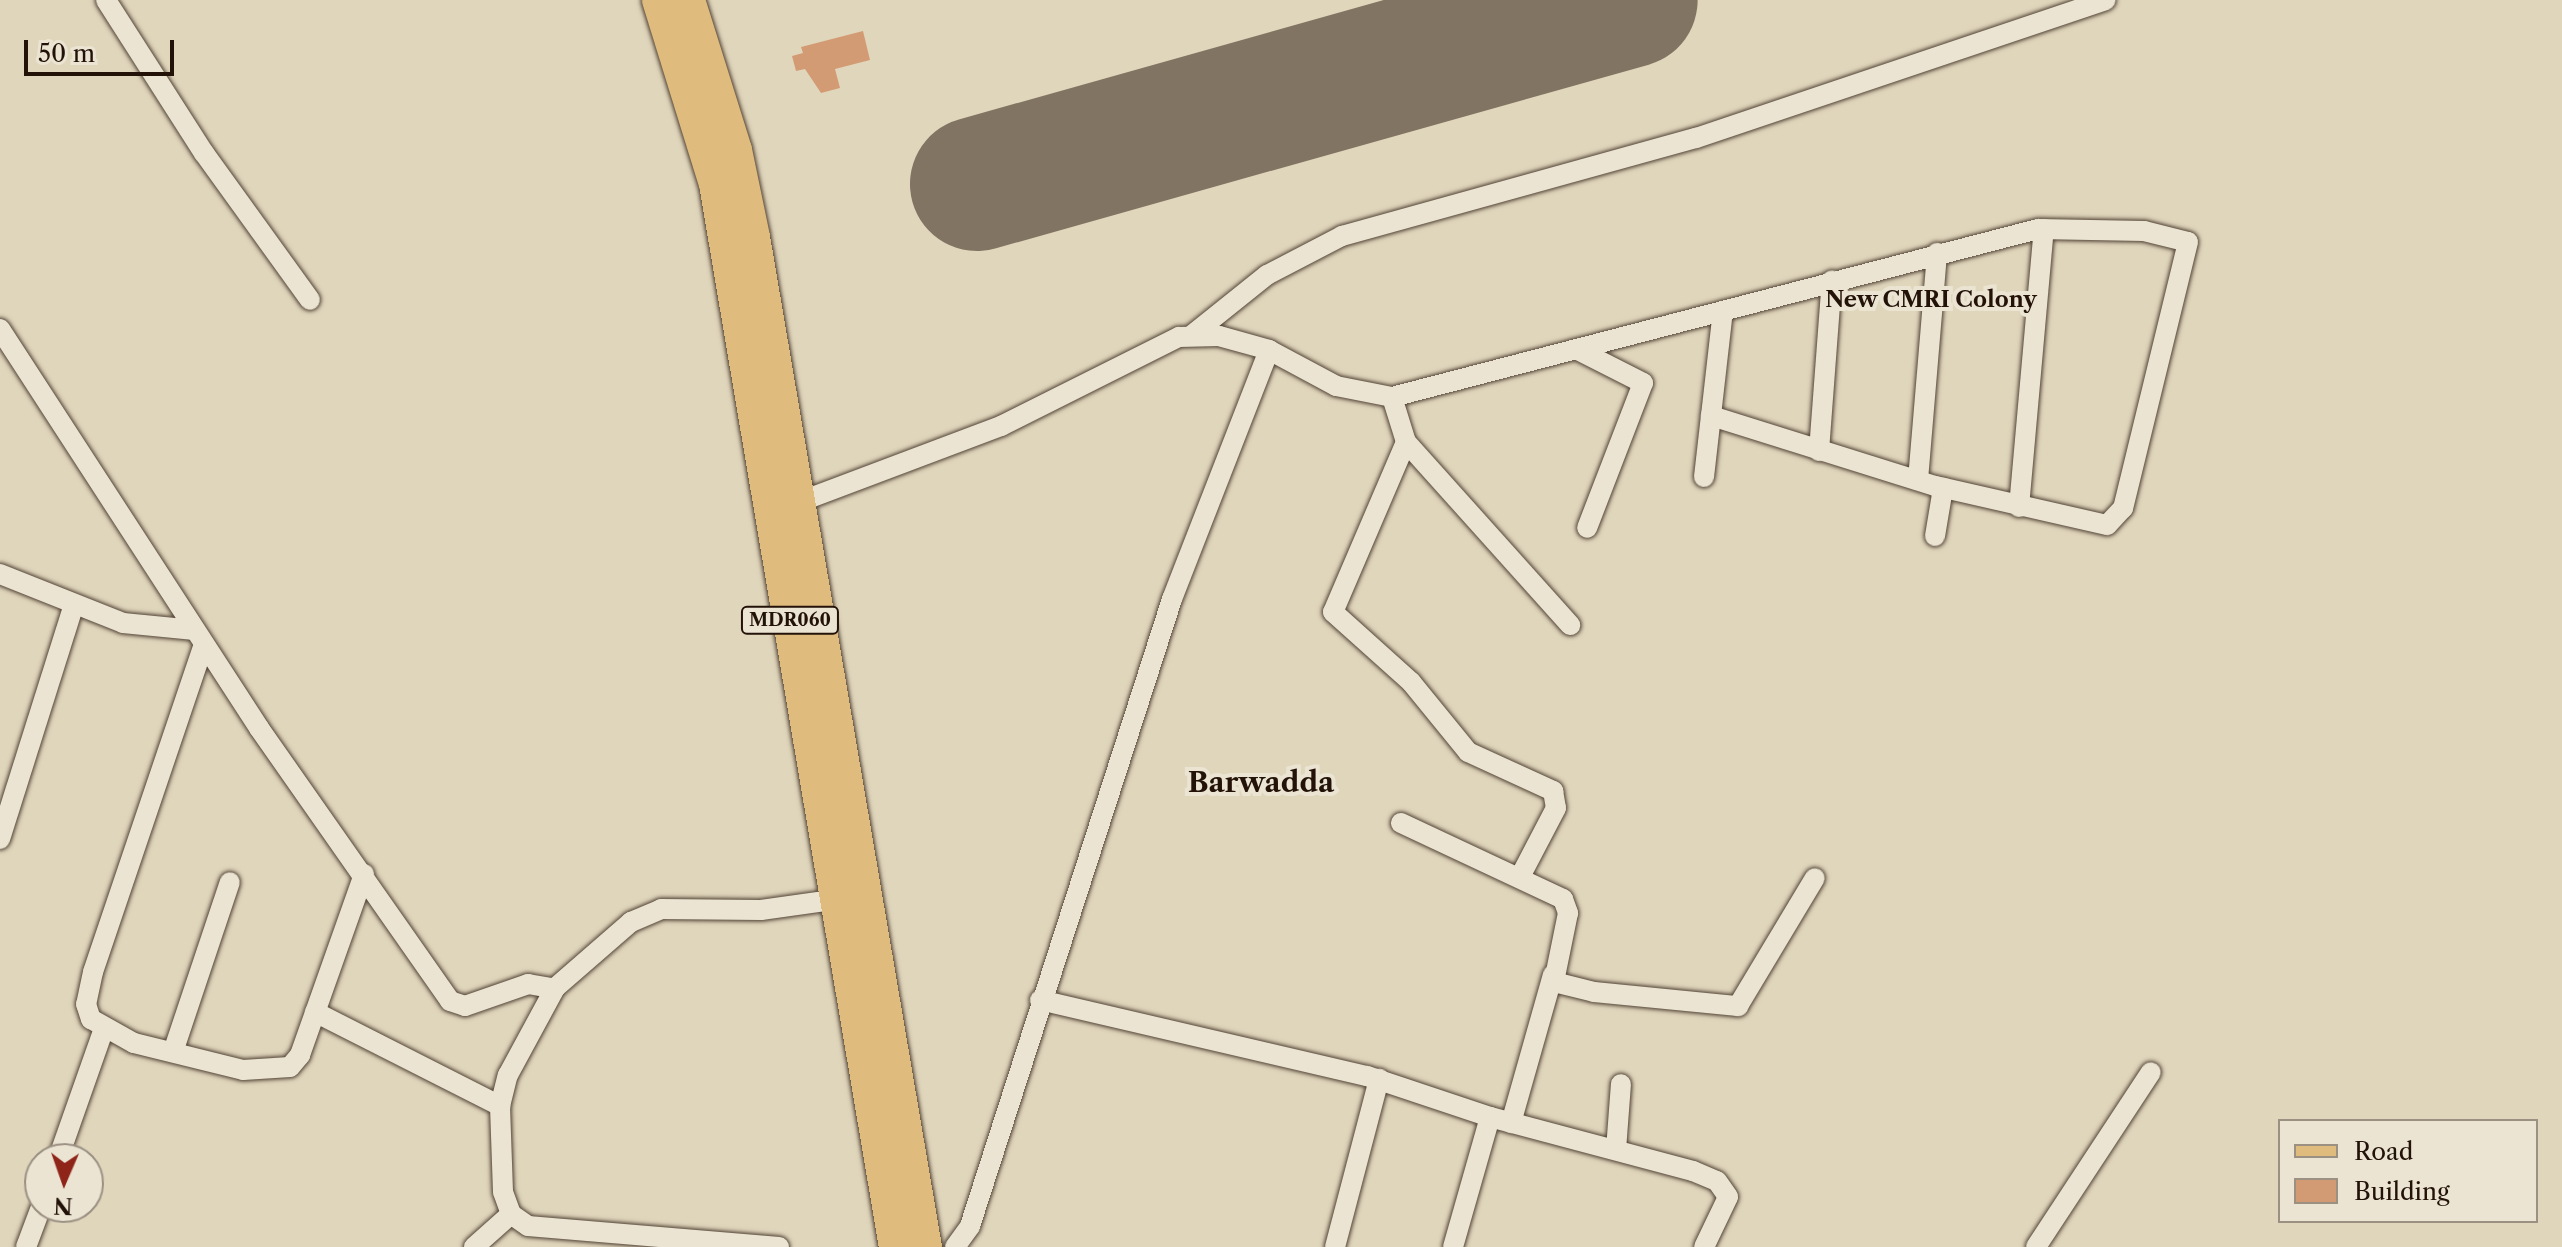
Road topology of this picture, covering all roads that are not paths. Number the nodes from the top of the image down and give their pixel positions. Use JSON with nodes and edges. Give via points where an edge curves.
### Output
{"nodes":[{"id":1,"x":106,"y":0,"type":"edge"},
{"id":2,"x":658,"y":0,"type":"edge"},
{"id":3,"x":689,"y":0,"type":"edge"},
{"id":4,"x":2105,"y":0,"type":"edge"},
{"id":5,"x":2044,"y":229,"type":"junction"},
{"id":6,"x":1937,"y":253,"type":"junction"},
{"id":7,"x":1832,"y":280,"type":"junction"},
{"id":8,"x":310,"y":300,"type":"dead end"},
{"id":9,"x":1723,"y":311,"type":"junction"},
{"id":10,"x":0,"y":329,"type":"edge"},
{"id":11,"x":1192,"y":335,"type":"junction"},
{"id":12,"x":1269,"y":350,"type":"junction"},
{"id":13,"x":1578,"y":350,"type":"junction"},
{"id":14,"x":1392,"y":397,"type":"junction"},
{"id":15,"x":1711,"y":416,"type":"junction"},
{"id":16,"x":1406,"y":442,"type":"junction"},
{"id":17,"x":1819,"y":451,"type":"junction"},
{"id":18,"x":1704,"y":477,"type":"dead end"},
{"id":19,"x":1918,"y":480,"type":"junction"},
{"id":20,"x":1943,"y":488,"type":"junction"},
{"id":21,"x":799,"y":502,"type":"junction"},
{"id":22,"x":2019,"y":507,"type":"junction"},
{"id":23,"x":1587,"y":528,"type":"dead end"},
{"id":24,"x":1935,"y":536,"type":"dead end"},
{"id":25,"x":0,"y":574,"type":"edge"},
{"id":26,"x":74,"y":605,"type":"junction"},
{"id":27,"x":1570,"y":625,"type":"dead end"},
{"id":28,"x":200,"y":637,"type":"junction"},
{"id":29,"x":1401,"y":823,"type":"dead end"},
{"id":30,"x":0,"y":839,"type":"edge"},
{"id":31,"x":364,"y":874,"type":"junction"},
{"id":32,"x":1520,"y":877,"type":"junction"},
{"id":33,"x":1815,"y":878,"type":"dead end"},
{"id":34,"x":230,"y":882,"type":"dead end"},
{"id":35,"x":839,"y":899,"type":"junction"},
{"id":36,"x":1553,"y":975,"type":"junction"},
{"id":37,"x":555,"y":989,"type":"junction"},
{"id":38,"x":1040,"y":1000,"type":"junction"},
{"id":39,"x":315,"y":1012,"type":"junction"},
{"id":40,"x":103,"y":1031,"type":"junction"},
{"id":41,"x":173,"y":1052,"type":"junction"},
{"id":42,"x":2151,"y":1072,"type":"dead end"},
{"id":43,"x":1379,"y":1079,"type":"junction"},
{"id":44,"x":1621,"y":1084,"type":"dead end"},
{"id":45,"x":500,"y":1106,"type":"junction"},
{"id":46,"x":1490,"y":1117,"type":"junction"},
{"id":47,"x":1511,"y":1123,"type":"junction"},
{"id":48,"x":64,"y":1143,"type":"edge"},
{"id":49,"x":1616,"y":1150,"type":"junction"},
{"id":50,"x":511,"y":1214,"type":"junction"},
{"id":51,"x":35,"y":1223,"type":"edge"},
{"id":52,"x":579,"y":1240,"type":"edge"},
{"id":53,"x":26,"y":1247,"type":"edge"},
{"id":54,"x":474,"y":1247,"type":"edge"},
{"id":55,"x":746,"y":1247,"type":"edge"},
{"id":56,"x":779,"y":1247,"type":"edge"},
{"id":57,"x":895,"y":1247,"type":"edge"},
{"id":58,"x":926,"y":1247,"type":"edge"},
{"id":59,"x":955,"y":1247,"type":"edge"},
{"id":60,"x":1335,"y":1247,"type":"edge"},
{"id":61,"x":1453,"y":1247,"type":"edge"},
{"id":62,"x":1704,"y":1247,"type":"edge"},
{"id":63,"x":2036,"y":1247,"type":"edge"}],
"edges":[{"from":1,"to":8,"type":"street","via":[[204,153]]},
{"from":2,"to":35,"type":"main road","number":"MDR060","via":[[715,184]]},
{"from":3,"to":21,"type":"main road","number":"MDR060","via":[[736,150]]},
{"from":4,"to":11,"type":"street","via":[[1696,138],[1342,236],[1267,275]]},
{"from":5,"to":6,"type":"street"},
{"from":5,"to":22,"type":"street"},
{"from":5,"to":22,"type":"street","via":[[2144,231],[2188,242],[2189,254],[2116,522],[2094,525]]},
{"from":6,"to":7,"type":"street"},
{"from":6,"to":19,"type":"street"},
{"from":7,"to":9,"type":"street"},
{"from":7,"to":17,"type":"street"},
{"from":9,"to":13,"type":"street"},
{"from":9,"to":15,"type":"street"},
{"from":10,"to":28,"type":"street"},
{"from":11,"to":12,"type":"street"},
{"from":11,"to":21,"type":"street","via":[[1001,426]]},
{"from":12,"to":14,"type":"street","via":[[1336,386]]},
{"from":12,"to":38,"type":"street","via":[[1172,599]]},
{"from":13,"to":14,"type":"street"},
{"from":13,"to":23,"type":"street","via":[[1643,383]]},
{"from":14,"to":16,"type":"street"},
{"from":15,"to":17,"type":"street"},
{"from":15,"to":18,"type":"street"},
{"from":16,"to":27,"type":"street"},
{"from":16,"to":32,"type":"street","via":[[1333,612],[1411,682],[1468,752],[1553,791],[1556,808]]},
{"from":17,"to":19,"type":"street"},
{"from":19,"to":20,"type":"street"},
{"from":20,"to":22,"type":"street"},
{"from":20,"to":24,"type":"street"},
{"from":21,"to":58,"type":"main road","number":"MDR060"},
{"from":25,"to":26,"type":"street"},
{"from":26,"to":28,"type":"street","via":[[123,623]]},
{"from":26,"to":30,"type":"street"},
{"from":28,"to":31,"type":"street"},
{"from":28,"to":40,"type":"street","via":[[93,972],[86,1004]]},
{"from":29,"to":32,"type":"street"},
{"from":31,"to":37,"type":"street","via":[[458,1006],[528,984]]},
{"from":31,"to":39,"type":"street"},
{"from":32,"to":36,"type":"street","via":[[1568,905]]},
{"from":33,"to":36,"type":"street","via":[[1738,1006],[1562,987]]},
{"from":34,"to":41,"type":"street"},
{"from":35,"to":37,"type":"street","via":[[761,910],[661,909],[604,940]]},
{"from":35,"to":57,"type":"main road","number":"MDR060"},
{"from":36,"to":47,"type":"street"},
{"from":37,"to":45,"type":"street","via":[[508,1075]]},
{"from":38,"to":43,"type":"street"},
{"from":38,"to":59,"type":"street","via":[[970,1226]]},
{"from":39,"to":41,"type":"street","via":[[290,1067],[243,1070]]},
{"from":39,"to":45,"type":"street"},
{"from":40,"to":41,"type":"street"},
{"from":40,"to":48,"type":"street"},
{"from":42,"to":63,"type":"street"},
{"from":43,"to":46,"type":"street"},
{"from":43,"to":60,"type":"street"},
{"from":44,"to":49,"type":"street"},
{"from":45,"to":50,"type":"street","via":[[503,1192]]},
{"from":46,"to":47,"type":"street"},
{"from":46,"to":61,"type":"street"},
{"from":47,"to":49,"type":"street"},
{"from":49,"to":62,"type":"street","via":[[1693,1171],[1726,1189],[1728,1197]]},
{"from":50,"to":52,"type":"street","via":[[528,1226]]},
{"from":50,"to":54,"type":"street"},
{"from":51,"to":53,"type":"street"},
{"from":52,"to":55,"type":"street"},
{"from":55,"to":56,"type":"street"}]}
